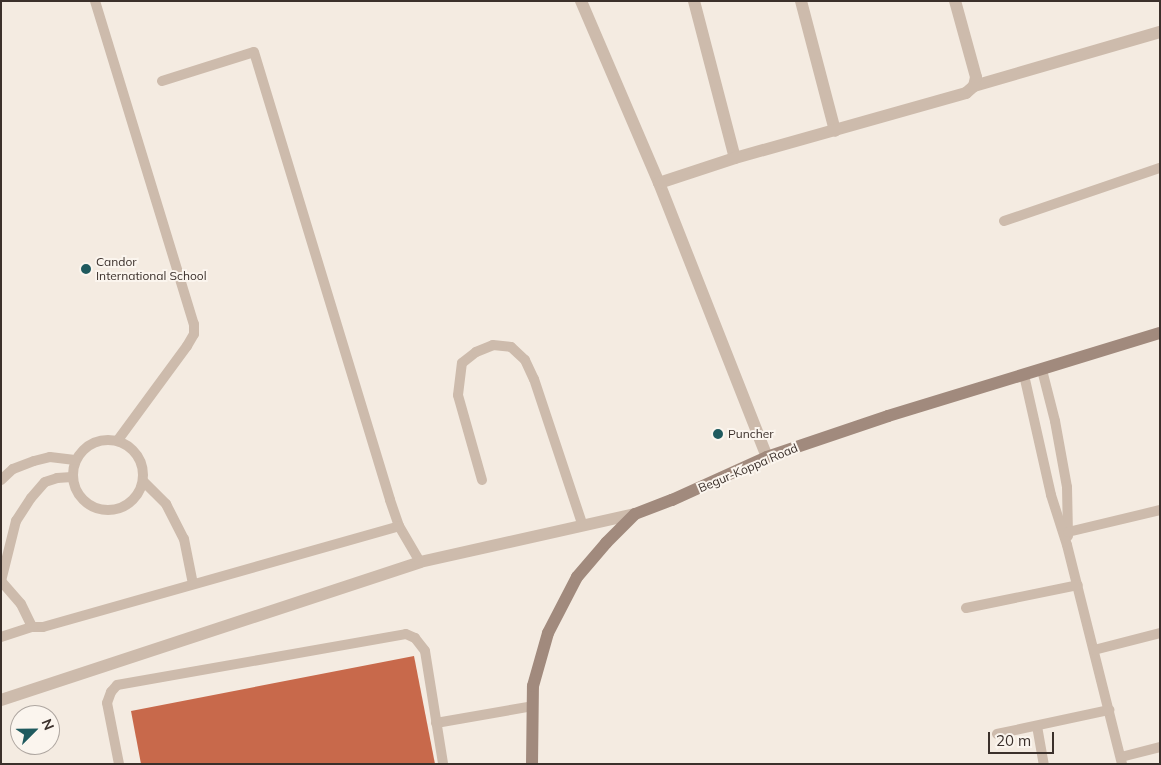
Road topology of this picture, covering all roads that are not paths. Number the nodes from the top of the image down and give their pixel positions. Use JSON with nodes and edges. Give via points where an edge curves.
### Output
{"nodes":[{"id":1,"x":95,"y":1,"type":"edge"},
{"id":2,"x":580,"y":1,"type":"edge"},
{"id":3,"x":694,"y":1,"type":"edge"},
{"id":4,"x":801,"y":1,"type":"edge"},
{"id":5,"x":956,"y":1,"type":"edge"},
{"id":6,"x":1160,"y":32,"type":"edge"},
{"id":7,"x":162,"y":81,"type":"dead end"},
{"id":8,"x":974,"y":86,"type":"junction"},
{"id":9,"x":835,"y":131,"type":"junction"},
{"id":10,"x":735,"y":158,"type":"junction"},
{"id":11,"x":1160,"y":168,"type":"edge"},
{"id":12,"x":659,"y":183,"type":"junction"},
{"id":13,"x":1004,"y":221,"type":"dead end"},
{"id":14,"x":1160,"y":333,"type":"edge"},
{"id":15,"x":1042,"y":370,"type":"junction"},
{"id":16,"x":1024,"y":375,"type":"junction"},
{"id":17,"x":118,"y":440,"type":"junction"},
{"id":18,"x":767,"y":458,"type":"junction"},
{"id":19,"x":75,"y":460,"type":"junction"},
{"id":20,"x":72,"y":477,"type":"junction"},
{"id":21,"x":1,"y":480,"type":"edge"},
{"id":22,"x":482,"y":480,"type":"dead end"},
{"id":23,"x":143,"y":481,"type":"junction"},
{"id":24,"x":1160,"y":510,"type":"edge"},
{"id":25,"x":635,"y":514,"type":"junction"},
{"id":26,"x":399,"y":526,"type":"junction"},
{"id":27,"x":583,"y":526,"type":"junction"},
{"id":28,"x":1068,"y":532,"type":"junction"},
{"id":29,"x":1068,"y":545,"type":"junction"},
{"id":30,"x":420,"y":562,"type":"junction"},
{"id":31,"x":1,"y":581,"type":"edge"},
{"id":32,"x":194,"y":584,"type":"junction"},
{"id":33,"x":1078,"y":585,"type":"junction"},
{"id":34,"x":966,"y":608,"type":"dead end"},
{"id":35,"x":32,"y":627,"type":"junction"},
{"id":36,"x":1160,"y":633,"type":"edge"},
{"id":37,"x":1,"y":638,"type":"edge"},
{"id":38,"x":1094,"y":650,"type":"junction"},
{"id":39,"x":1,"y":700,"type":"edge"},
{"id":40,"x":533,"y":706,"type":"junction"},
{"id":41,"x":1109,"y":710,"type":"junction"},
{"id":42,"x":436,"y":724,"type":"junction"},
{"id":43,"x":1037,"y":726,"type":"junction"},
{"id":44,"x":997,"y":734,"type":"dead end"},
{"id":45,"x":1160,"y":747,"type":"edge"},
{"id":46,"x":1122,"y":760,"type":"edge"},
{"id":47,"x":119,"y":764,"type":"edge"},
{"id":48,"x":443,"y":764,"type":"edge"},
{"id":49,"x":532,"y":764,"type":"edge"},
{"id":50,"x":1044,"y":764,"type":"edge"}],
"edges":[{"from":1,"to":17,"type":"lane","via":[[194,324],[194,334]]},
{"from":2,"to":12,"type":"street"},
{"from":3,"to":10,"type":"street"},
{"from":4,"to":9,"type":"street"},
{"from":5,"to":8,"type":"street","via":[[976,77]]},
{"from":6,"to":8,"type":"street"},
{"from":7,"to":26,"type":"lane","via":[[254,52]]},
{"from":8,"to":9,"type":"street","via":[[966,93]]},
{"from":9,"to":10,"type":"street"},
{"from":10,"to":12,"type":"street"},
{"from":11,"to":13,"type":"lane"},
{"from":12,"to":18,"type":"street"},
{"from":14,"to":15,"type":"main road","name":"Begur-Koppa Road"},
{"from":15,"to":16,"type":"main road","name":"Begur-Koppa Road"},
{"from":15,"to":28,"type":"lane","via":[[1056,421],[1067,487]]},
{"from":16,"to":18,"type":"main road","name":"Begur-Koppa Road","via":[[888,416]]},
{"from":16,"to":29,"type":"lane","via":[[1051,495]]},
{"from":17,"to":19,"type":"lane","via":[[101,439],[85,446]]},
{"from":17,"to":23,"type":"lane","via":[[138,456]]},
{"from":18,"to":25,"type":"main road","name":"Begur-Koppa Road"},
{"from":19,"to":20,"type":"lane"},
{"from":19,"to":21,"type":"lane","via":[[50,457],[34,461],[12,469]]},
{"from":20,"to":23,"type":"lane","via":[[77,494],[89,506],[106,511],[123,508],[136,497]]},
{"from":20,"to":31,"type":"lane","via":[[45,482],[26,506],[16,521]]},
{"from":22,"to":27,"type":"lane","via":[[458,395],[462,363],[476,352],[492,346],[511,347],[525,360],[534,380]]},
{"from":23,"to":32,"type":"lane","via":[[166,504],[184,539]]},
{"from":24,"to":28,"type":"lane"},
{"from":25,"to":27,"type":"street"},
{"from":25,"to":40,"type":"main road","name":"Begur-Koppa Road","via":[[577,577],[548,633],[533,686]]},
{"from":26,"to":30,"type":"lane"},
{"from":26,"to":32,"type":"lane"},
{"from":27,"to":30,"type":"street"},
{"from":28,"to":29,"type":"lane"},
{"from":29,"to":33,"type":"lane"},
{"from":30,"to":39,"type":"street"},
{"from":31,"to":35,"type":"lane","via":[[21,604]]},
{"from":32,"to":35,"type":"lane","via":[[43,627]]},
{"from":33,"to":34,"type":"lane"},
{"from":33,"to":38,"type":"lane"},
{"from":35,"to":37,"type":"lane"},
{"from":36,"to":38,"type":"lane"},
{"from":38,"to":41,"type":"lane"},
{"from":40,"to":42,"type":"lane"},
{"from":40,"to":49,"type":"main road","name":"Begur-Koppa Road"},
{"from":41,"to":43,"type":"lane"},
{"from":41,"to":46,"type":"lane"},
{"from":42,"to":47,"type":"lane","via":[[425,651],[415,638],[406,634],[117,686],[108,703]]},
{"from":42,"to":48,"type":"lane"},
{"from":43,"to":44,"type":"lane"},
{"from":43,"to":50,"type":"lane"},
{"from":45,"to":46,"type":"lane"}]}
